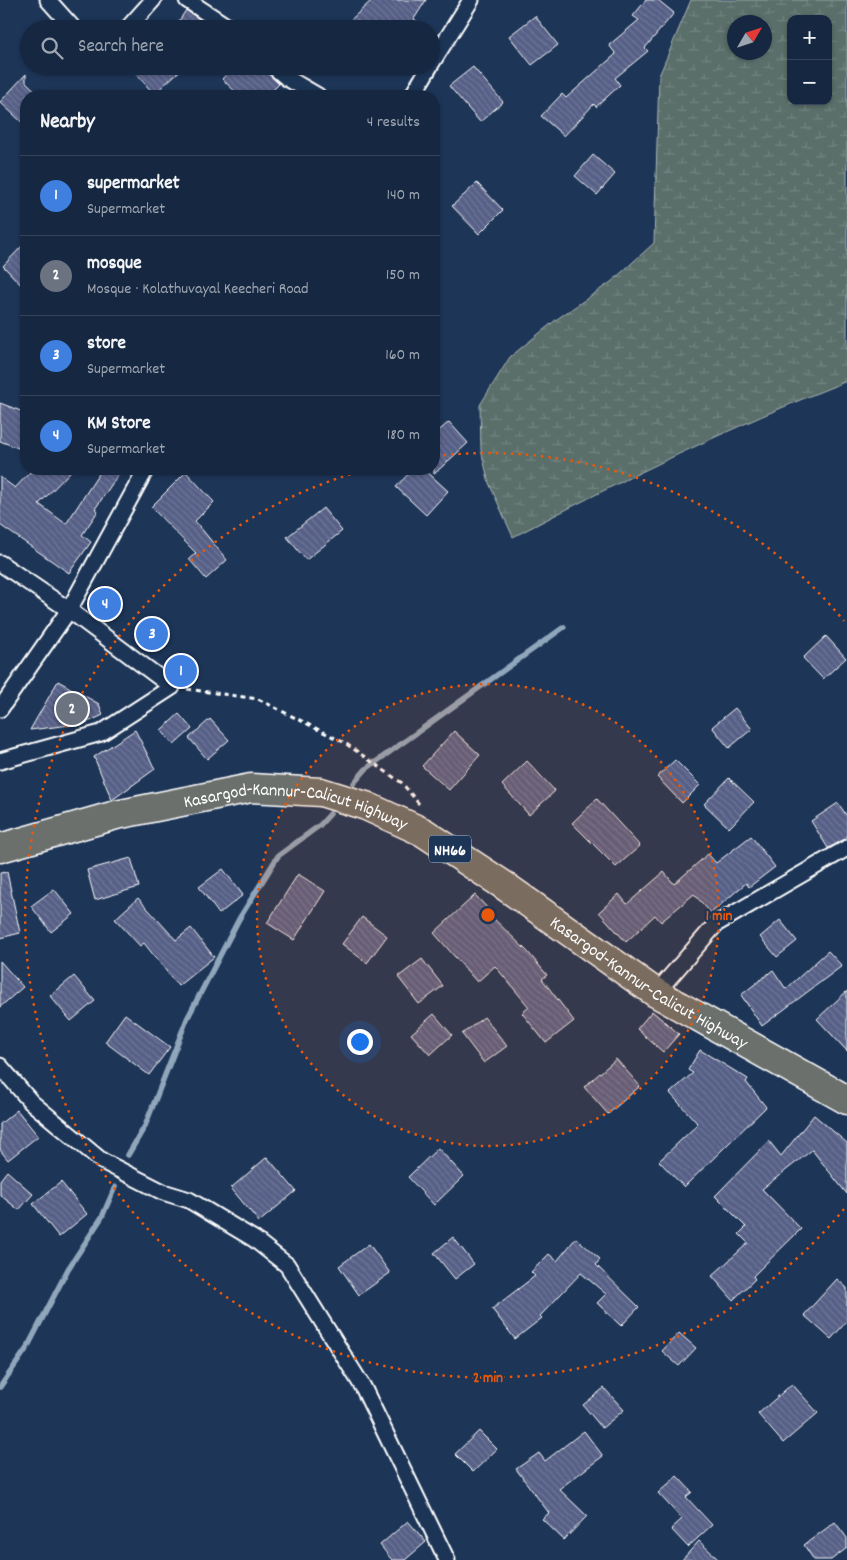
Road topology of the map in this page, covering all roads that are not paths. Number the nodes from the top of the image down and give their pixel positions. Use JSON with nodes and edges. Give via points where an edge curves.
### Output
{"nodes":[{"id":1,"x":48,"y":0,"type":"edge"},
{"id":2,"x":153,"y":0,"type":"edge"},
{"id":3,"x":187,"y":0,"type":"edge"},
{"id":4,"x":470,"y":0,"type":"edge"},
{"id":5,"x":66,"y":20,"type":"edge"},
{"id":6,"x":134,"y":20,"type":"edge"},
{"id":7,"x":217,"y":20,"type":"edge"},
{"id":8,"x":440,"y":50,"type":"edge"},
{"id":9,"x":284,"y":75,"type":"edge"},
{"id":10,"x":425,"y":75,"type":"edge"},
{"id":11,"x":308,"y":90,"type":"edge"},
{"id":12,"x":416,"y":90,"type":"edge"},
{"id":13,"x":143,"y":475,"type":"edge"},
{"id":14,"x":0,"y":563,"type":"edge"},
{"id":15,"x":69,"y":610,"type":"junction"},
{"id":16,"x":0,"y":709,"type":"edge"},
{"id":17,"x":0,"y":761,"type":"edge"},
{"id":18,"x":0,"y":848,"type":"edge"},
{"id":19,"x":847,"y":848,"type":"edge"},
{"id":20,"x":656,"y":993,"type":"junction"},
{"id":21,"x":0,"y":1066,"type":"edge"},
{"id":22,"x":847,"y":1100,"type":"edge"},
{"id":23,"x":447,"y":1560,"type":"edge"}],
"edges":[{"from":1,"to":5,"type":"street"},
{"from":2,"to":6,"type":"street"},
{"from":3,"to":7,"type":"street"},
{"from":4,"to":8,"type":"street"},
{"from":9,"to":11,"type":"street"},
{"from":10,"to":12,"type":"street"},
{"from":13,"to":15,"type":"street"},
{"from":14,"to":15,"type":"street"},
{"from":15,"to":16,"type":"street"},
{"from":15,"to":17,"type":"street","via":[[172,687],[101,732]]},
{"from":18,"to":20,"type":"highway","name":"Kasargod-Kannur-Calicut Highway","number":"NH66","via":[[116,814],[251,788],[321,792],[366,806],[423,832]]},
{"from":19,"to":20,"type":"street","via":[[716,924]]},
{"from":20,"to":22,"type":"highway","name":"Kasargod-Kannur-Calicut Highway","number":"NH66"},
{"from":21,"to":23,"type":"street","via":[[31,1102],[102,1161],[163,1192],[189,1200],[254,1239],[286,1265],[363,1387]]}]}
